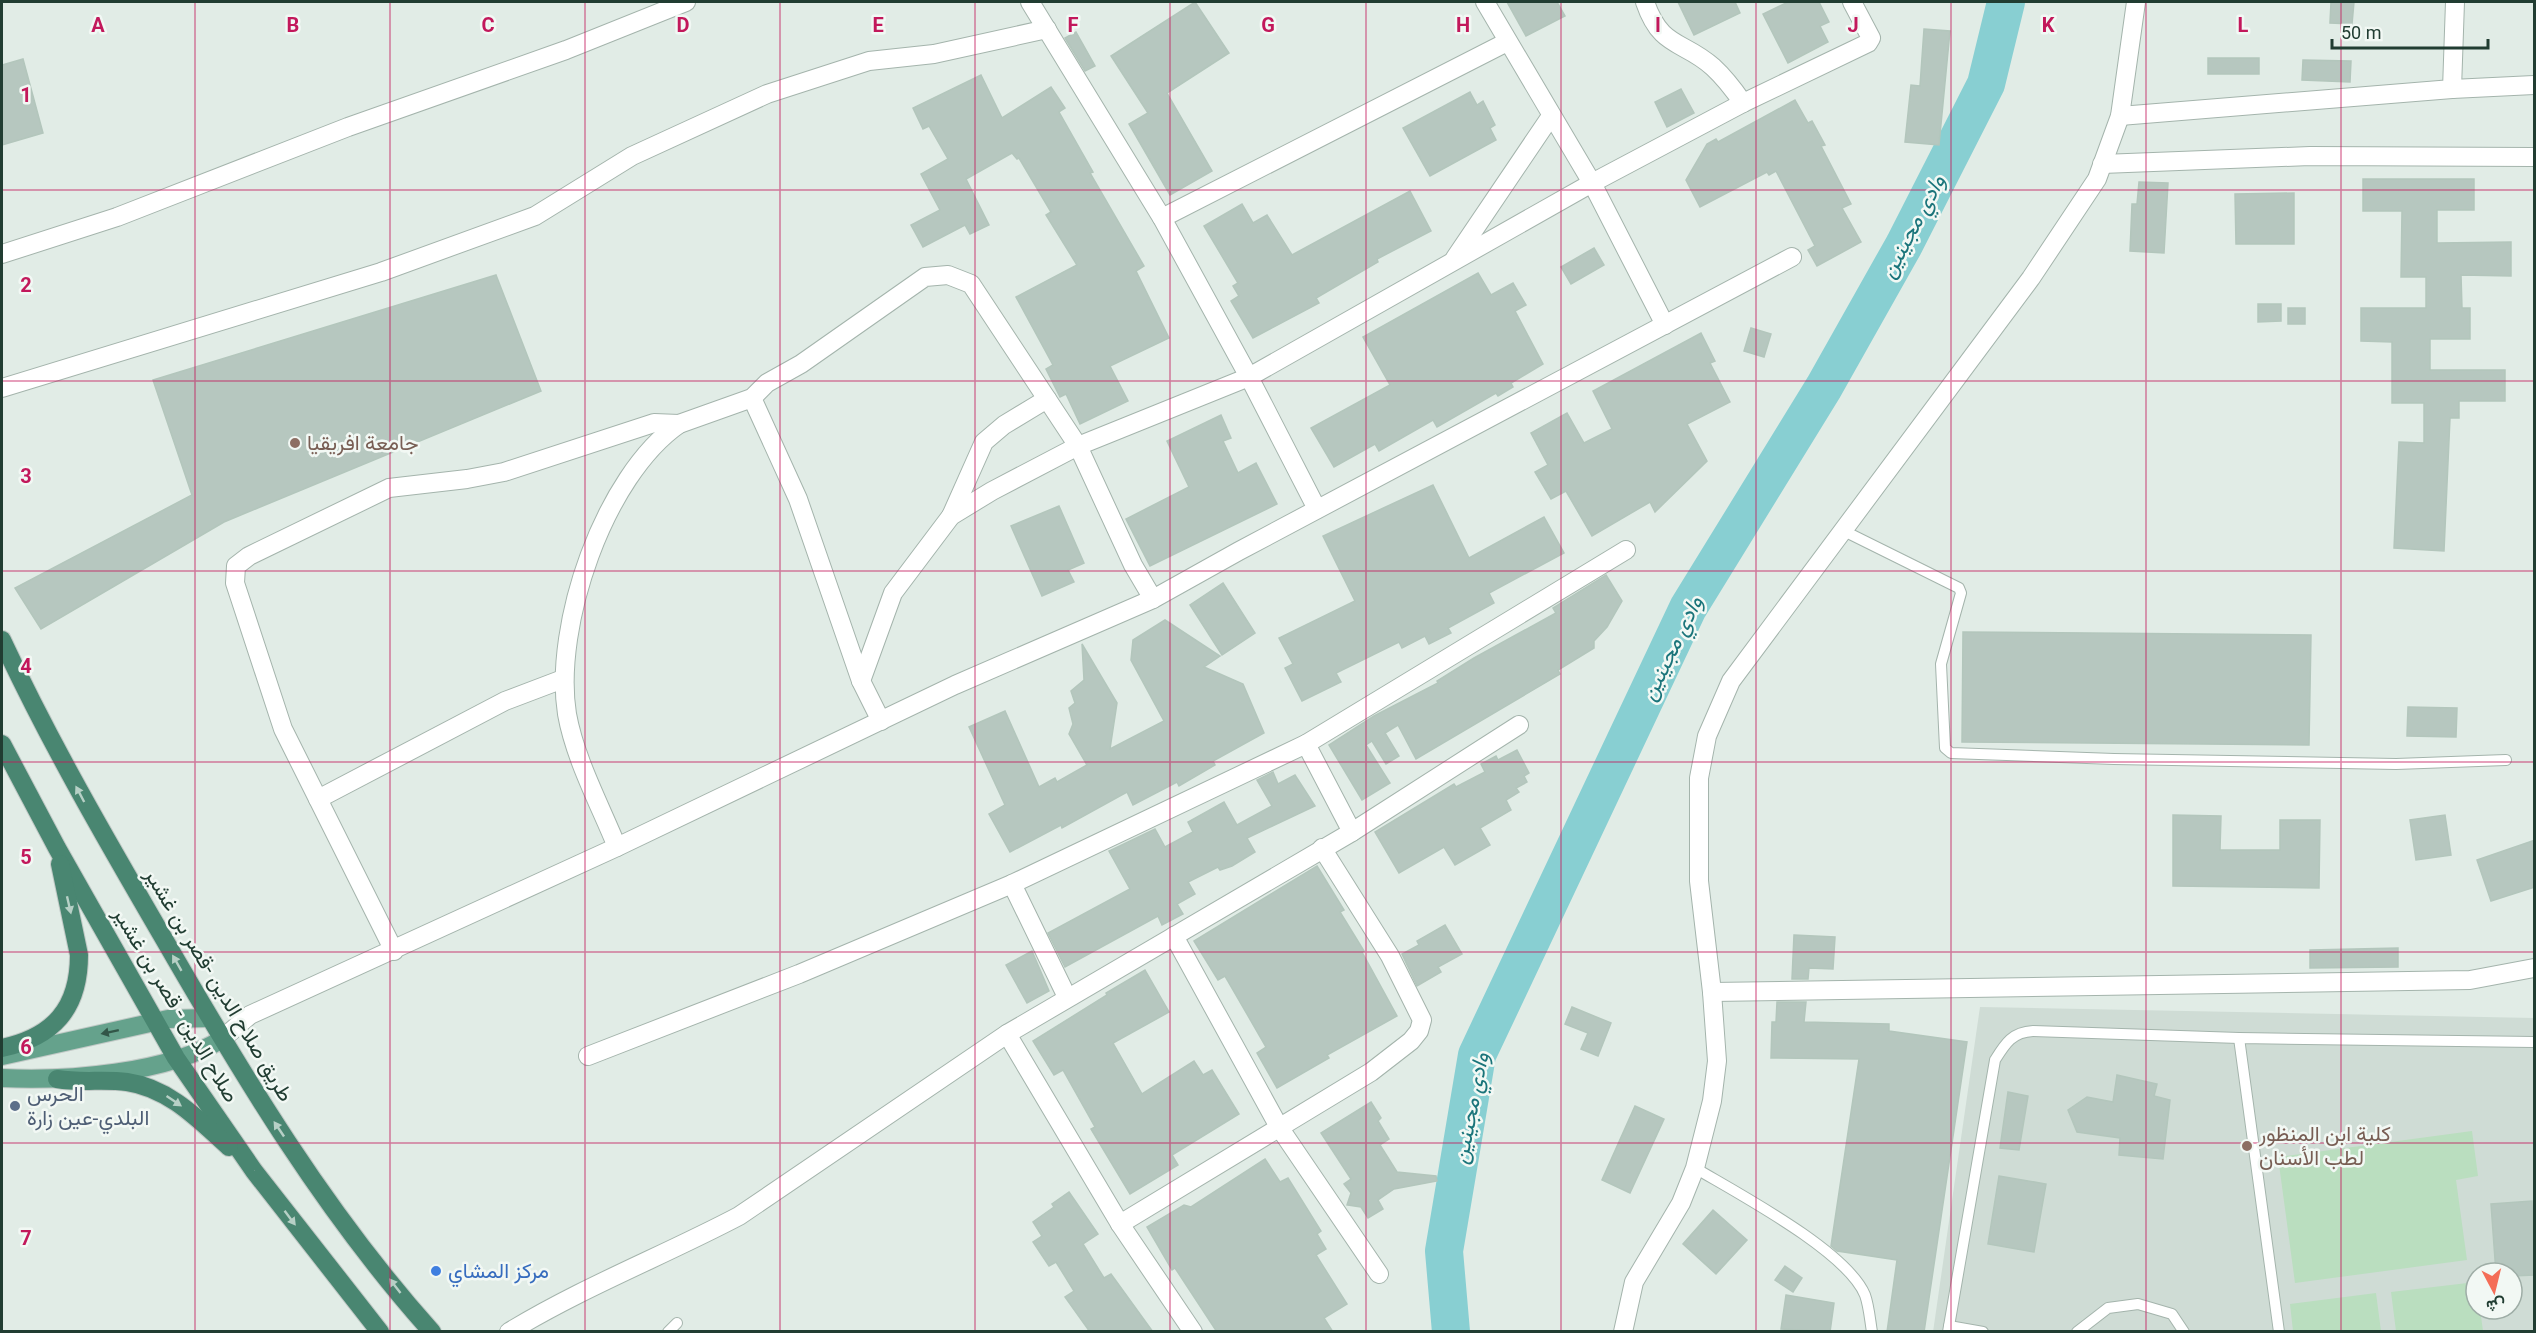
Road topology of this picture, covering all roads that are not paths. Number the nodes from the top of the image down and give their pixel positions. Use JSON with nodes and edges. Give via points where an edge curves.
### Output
{"nodes":[{"id":1,"x":686,"y":2,"type":"edge"},
{"id":2,"x":1030,"y":2,"type":"edge"},
{"id":3,"x":1485,"y":2,"type":"edge"},
{"id":4,"x":1645,"y":2,"type":"edge"},
{"id":5,"x":1852,"y":2,"type":"edge"},
{"id":6,"x":2136,"y":2,"type":"edge"},
{"id":7,"x":2455,"y":2,"type":"edge"},
{"id":8,"x":1047,"y":28,"type":"junction"},
{"id":9,"x":1507,"y":42,"type":"junction"},
{"id":10,"x":2535,"y":85,"type":"edge"},
{"id":11,"x":2452,"y":89,"type":"junction"},
{"id":12,"x":1743,"y":103,"type":"junction"},
{"id":13,"x":1551,"y":116,"type":"junction"},
{"id":14,"x":2120,"y":116,"type":"junction"},
{"id":15,"x":2535,"y":157,"type":"edge"},
{"id":16,"x":2103,"y":164,"type":"junction"},
{"id":17,"x":1592,"y":183,"type":"junction"},
{"id":18,"x":1162,"y":218,"type":"junction"},
{"id":19,"x":2,"y":254,"type":"edge"},
{"id":20,"x":1792,"y":257,"type":"dead end"},
{"id":21,"x":1452,"y":262,"type":"junction"},
{"id":22,"x":1665,"y":325,"type":"junction"},
{"id":23,"x":1250,"y":377,"type":"junction"},
{"id":24,"x":2,"y":388,"type":"edge"},
{"id":25,"x":752,"y":398,"type":"junction"},
{"id":26,"x":1047,"y":399,"type":"junction"},
{"id":27,"x":679,"y":424,"type":"junction"},
{"id":28,"x":1078,"y":446,"type":"junction"},
{"id":29,"x":1317,"y":509,"type":"junction"},
{"id":30,"x":951,"y":516,"type":"junction"},
{"id":31,"x":1842,"y":530,"type":"junction"},
{"id":32,"x":1626,"y":550,"type":"dead end"},
{"id":33,"x":1153,"y":599,"type":"junction"},
{"id":34,"x":2,"y":640,"type":"edge"},
{"id":35,"x":563,"y":679,"type":"junction"},
{"id":36,"x":861,"y":681,"type":"junction"},
{"id":37,"x":881,"y":720,"type":"junction"},
{"id":38,"x":1519,"y":725,"type":"dead end"},
{"id":39,"x":2,"y":744,"type":"edge"},
{"id":40,"x":1306,"y":744,"type":"junction"},
{"id":41,"x":2506,"y":760,"type":"dead end"},
{"id":42,"x":318,"y":799,"type":"junction"},
{"id":43,"x":1352,"y":832,"type":"junction"},
{"id":44,"x":617,"y":847,"type":"junction"},
{"id":45,"x":57,"y":848,"type":"junction"},
{"id":46,"x":1322,"y":848,"type":"junction"},
{"id":47,"x":1012,"y":884,"type":"junction"},
{"id":48,"x":1174,"y":936,"type":"junction"},
{"id":49,"x":394,"y":951,"type":"junction"},
{"id":50,"x":2535,"y":968,"type":"edge"},
{"id":51,"x":1712,"y":992,"type":"junction"},
{"id":52,"x":1067,"y":997,"type":"junction"},
{"id":53,"x":250,"y":1015,"type":"junction"},
{"id":54,"x":209,"y":1018,"type":"junction"},
{"id":55,"x":155,"y":1023,"type":"junction"},
{"id":56,"x":1007,"y":1034,"type":"junction"},
{"id":57,"x":2239,"y":1038,"type":"junction"},
{"id":58,"x":222,"y":1039,"type":"junction"},
{"id":59,"x":2535,"y":1042,"type":"edge"},
{"id":60,"x":2,"y":1048,"type":"edge"},
{"id":61,"x":2,"y":1056,"type":"edge"},
{"id":62,"x":588,"y":1056,"type":"dead end"},
{"id":63,"x":176,"y":1058,"type":"junction"},
{"id":64,"x":2,"y":1078,"type":"edge"},
{"id":65,"x":57,"y":1080,"type":"junction"},
{"id":66,"x":1279,"y":1127,"type":"junction"},
{"id":67,"x":1695,"y":1168,"type":"junction"},
{"id":68,"x":254,"y":1171,"type":"junction"},
{"id":69,"x":1120,"y":1224,"type":"junction"},
{"id":70,"x":1379,"y":1274,"type":"dead end"},
{"id":71,"x":677,"y":1323,"type":"dead end"},
{"id":72,"x":1948,"y":1329,"type":"edge"},
{"id":73,"x":380,"y":1332,"type":"edge"},
{"id":74,"x":432,"y":1332,"type":"edge"},
{"id":75,"x":509,"y":1332,"type":"edge"},
{"id":76,"x":668,"y":1332,"type":"edge"},
{"id":77,"x":1193,"y":1332,"type":"edge"},
{"id":78,"x":1623,"y":1332,"type":"edge"},
{"id":79,"x":1872,"y":1332,"type":"edge"},
{"id":80,"x":1983,"y":1332,"type":"edge"},
{"id":81,"x":2077,"y":1332,"type":"edge"},
{"id":82,"x":2184,"y":1332,"type":"edge"},
{"id":83,"x":2279,"y":1332,"type":"edge"}],
"edges":[{"from":1,"to":19,"type":"street","via":[[117,217]]},
{"from":2,"to":8,"type":"street"},
{"from":3,"to":9,"type":"street"},
{"from":4,"to":12,"type":"street","via":[[1650,19],[1671,43],[1712,65]]},
{"from":5,"to":12,"type":"street","via":[[1871,38],[1868,43]]},
{"from":6,"to":14,"type":"street"},
{"from":7,"to":11,"type":"street"},
{"from":8,"to":18,"type":"street"},
{"from":8,"to":24,"type":"street","via":[[934,54],[870,61],[766,94],[632,156],[535,216],[381,272]]},
{"from":9,"to":13,"type":"street"},
{"from":9,"to":18,"type":"street"},
{"from":10,"to":11,"type":"street"},
{"from":11,"to":14,"type":"street"},
{"from":12,"to":17,"type":"street"},
{"from":13,"to":17,"type":"street"},
{"from":13,"to":21,"type":"street"},
{"from":14,"to":16,"type":"street"},
{"from":15,"to":16,"type":"street","via":[[2310,156]]},
{"from":16,"to":31,"type":"street","via":[[2031,278]]},
{"from":17,"to":21,"type":"street"},
{"from":17,"to":22,"type":"street"},
{"from":18,"to":23,"type":"street"},
{"from":20,"to":22,"type":"street"},
{"from":21,"to":23,"type":"street"},
{"from":22,"to":29,"type":"street"},
{"from":23,"to":28,"type":"street"},
{"from":23,"to":29,"type":"street"},
{"from":25,"to":26,"type":"street","via":[[767,383],[801,364],[925,277],[948,275],[972,284]]},
{"from":25,"to":27,"type":"street"},
{"from":25,"to":36,"type":"street","via":[[798,499]]},
{"from":26,"to":28,"type":"street"},
{"from":26,"to":30,"type":"street","via":[[984,442]]},
{"from":27,"to":35,"type":"street","via":[[660,438],[642,460],[604,520],[585,569],[569,632]]},
{"from":27,"to":42,"type":"street","via":[[654,423],[504,472],[389,488],[249,556],[236,566],[235,583],[284,729]]},
{"from":28,"to":30,"type":"street"},
{"from":28,"to":33,"type":"street"},
{"from":29,"to":33,"type":"street"},
{"from":30,"to":36,"type":"street","via":[[893,593]]},
{"from":31,"to":41,"type":"lane","via":[[1959,588],[1961,593],[1941,664],[1945,748],[1951,753],[2373,764]]},
{"from":31,"to":51,"type":"street","via":[[1731,681],[1707,736],[1700,778],[1699,881]]},
{"from":32,"to":40,"type":"street"},
{"from":33,"to":37,"type":"street"},
{"from":54,"to":34,"type":"highway","name":"طريق صلاح الدين -قصر بن غشير","one_way":true,"via":[[89,810]]},
{"from":35,"to":42,"type":"street","via":[[505,701]]},
{"from":35,"to":44,"type":"street","via":[[568,717]]},
{"from":36,"to":37,"type":"street"},
{"from":37,"to":44,"type":"street"},
{"from":38,"to":43,"type":"street"},
{"from":39,"to":45,"type":"highway","name":"صلاح الدين - قصر بن غشير"},
{"from":40,"to":43,"type":"street"},
{"from":40,"to":47,"type":"street"},
{"from":42,"to":49,"type":"street"},
{"from":43,"to":46,"type":"street"},
{"from":44,"to":49,"type":"street"},
{"from":45,"to":55,"type":"highway","name":"صلاح الدين - قصر بن غشير"},
{"from":45,"to":60,"type":"highway","one_way":true,"via":[[80,955],[77,982],[67,1008],[48,1031]]},
{"from":46,"to":48,"type":"street"},
{"from":46,"to":66,"type":"street","via":[[1390,956],[1422,1020],[1411,1041],[1371,1072]]},
{"from":47,"to":52,"type":"street"},
{"from":47,"to":62,"type":"street","via":[[799,974]]},
{"from":48,"to":52,"type":"street"},
{"from":48,"to":66,"type":"street"},
{"from":49,"to":53,"type":"street"},
{"from":50,"to":51,"type":"street","via":[[2470,980]]},
{"from":51,"to":67,"type":"street","via":[[1717,1061],[1712,1101]]},
{"from":52,"to":56,"type":"street"},
{"from":53,"to":54,"type":"street"},
{"from":53,"to":58,"type":"street"},
{"from":54,"to":55,"type":"main road"},
{"from":54,"to":58,"type":"highway","name":"طريق صلاح الدين -قصر بن غشير"},
{"from":55,"to":61,"type":"main road","one_way":true},
{"from":55,"to":63,"type":"highway","name":"صلاح الدين - قصر بن غشير"},
{"from":56,"to":69,"type":"street"},
{"from":56,"to":75,"type":"street","via":[[739,1216],[585,1289]]},
{"from":57,"to":59,"type":"lane"},
{"from":57,"to":72,"type":"lane","via":[[2033,1031],[2020,1032],[2008,1041],[1995,1060]]},
{"from":57,"to":83,"type":"lane"},
{"from":58,"to":63,"type":"main road","via":[[201,1051]]},
{"from":74,"to":58,"type":"highway","name":"طريق صلاح الدين -قصر بن غشير","one_way":true,"via":[[324,1195]]},
{"from":63,"to":65,"type":"main road","via":[[116,1073]]},
{"from":63,"to":68,"type":"highway","name":"صلاح الدين - قصر بن غشير"},
{"from":64,"to":65,"type":"main road"},
{"from":65,"to":68,"type":"highway","one_way":true,"via":[[128,1082],[159,1091],[204,1124]]},
{"from":66,"to":69,"type":"street"},
{"from":66,"to":70,"type":"street"},
{"from":67,"to":78,"type":"street","via":[[1681,1203],[1635,1281]]},
{"from":67,"to":79,"type":"lane","via":[[1767,1212],[1845,1268],[1865,1294]]},
{"from":68,"to":73,"type":"highway","name":"صلاح الدين - قصر بن غشير","one_way":true},
{"from":69,"to":77,"type":"street"},
{"from":71,"to":76,"type":"lane"},
{"from":72,"to":80,"type":"lane"},
{"from":81,"to":82,"type":"lane","via":[[2108,1308],[2138,1304],[2172,1314]]}]}
